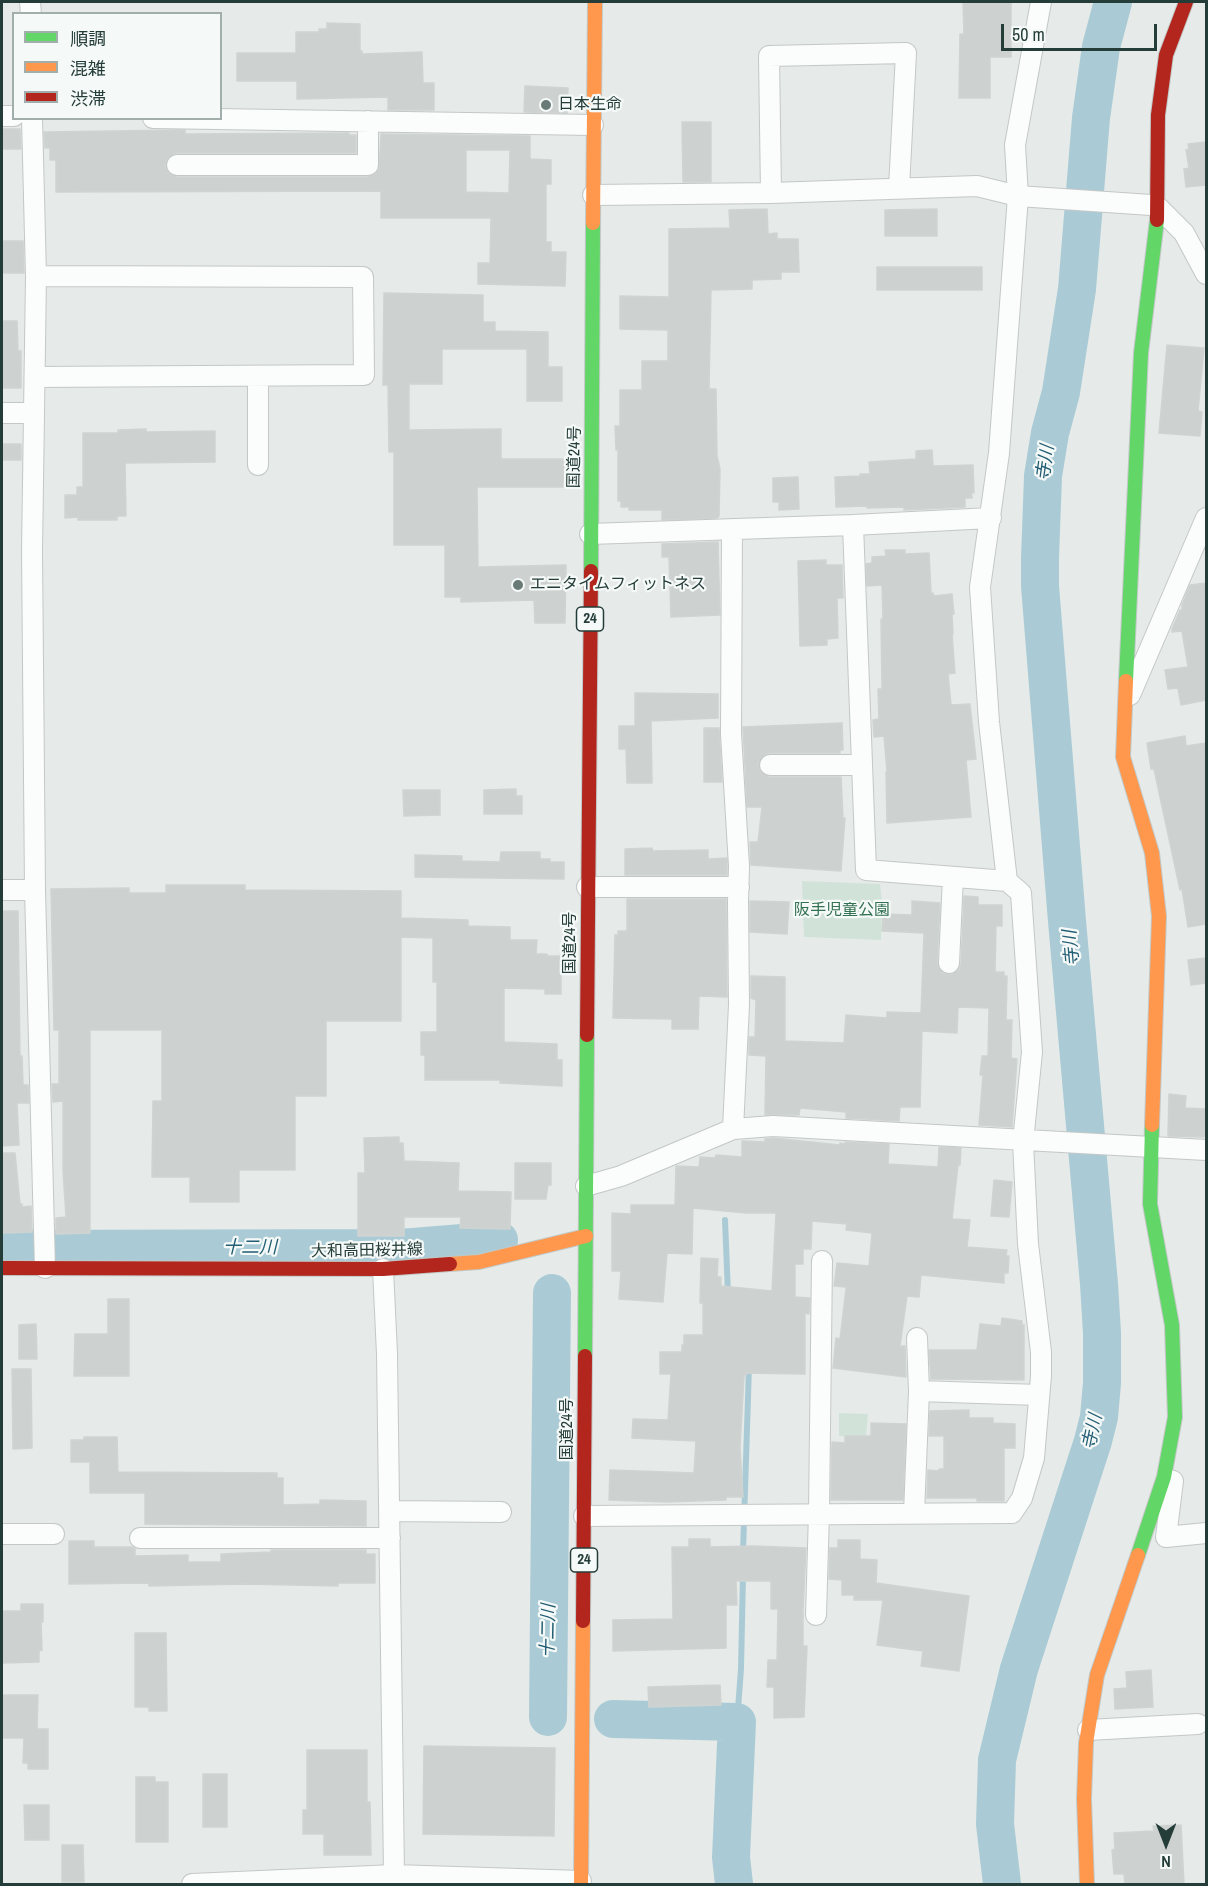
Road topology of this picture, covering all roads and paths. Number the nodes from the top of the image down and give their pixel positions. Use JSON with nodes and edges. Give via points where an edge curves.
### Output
{"nodes":[{"id":1,"x":595,"y":2,"type":"edge"},
{"id":2,"x":1041,"y":2,"type":"edge"},
{"id":3,"x":1186,"y":2,"type":"edge"},
{"id":4,"x":222,"y":119,"type":"edge"},
{"id":5,"x":32,"y":120,"type":"edge"},
{"id":6,"x":368,"y":121,"type":"junction"},
{"id":7,"x":593,"y":125,"type":"junction"},
{"id":8,"x":177,"y":165,"type":"dead end"},
{"id":9,"x":899,"y":188,"type":"junction"},
{"id":10,"x":771,"y":193,"type":"junction"},
{"id":11,"x":593,"y":195,"type":"junction"},
{"id":12,"x":1023,"y":196,"type":"junction"},
{"id":13,"x":1155,"y":206,"type":"junction"},
{"id":14,"x":1206,"y":274,"type":"edge"},
{"id":15,"x":36,"y":276,"type":"junction"},
{"id":16,"x":258,"y":376,"type":"junction"},
{"id":17,"x":35,"y":377,"type":"junction"},
{"id":18,"x":2,"y":413,"type":"edge"},
{"id":19,"x":34,"y":413,"type":"junction"},
{"id":20,"x":258,"y":465,"type":"dead end"},
{"id":21,"x":1206,"y":518,"type":"edge"},
{"id":22,"x":991,"y":519,"type":"junction"},
{"id":23,"x":853,"y":525,"type":"junction"},
{"id":24,"x":732,"y":529,"type":"junction"},
{"id":25,"x":590,"y":534,"type":"junction"},
{"id":26,"x":1124,"y":709,"type":"junction"},
{"id":27,"x":770,"y":765,"type":"dead end"},
{"id":28,"x":861,"y":765,"type":"junction"},
{"id":29,"x":953,"y":877,"type":"junction"},
{"id":30,"x":1007,"y":881,"type":"junction"},
{"id":31,"x":587,"y":887,"type":"junction"},
{"id":32,"x":739,"y":887,"type":"junction"},
{"id":33,"x":2,"y":890,"type":"edge"},
{"id":34,"x":35,"y":890,"type":"junction"},
{"id":35,"x":950,"y":963,"type":"dead end"},
{"id":36,"x":733,"y":1130,"type":"junction"},
{"id":37,"x":1026,"y":1142,"type":"junction"},
{"id":38,"x":1148,"y":1148,"type":"junction"},
{"id":39,"x":1206,"y":1150,"type":"edge"},
{"id":40,"x":586,"y":1186,"type":"junction"},
{"id":41,"x":586,"y":1236,"type":"junction"},
{"id":42,"x":822,"y":1261,"type":"dead end"},
{"id":43,"x":2,"y":1268,"type":"edge"},
{"id":44,"x":45,"y":1268,"type":"junction"},
{"id":45,"x":384,"y":1269,"type":"junction"},
{"id":46,"x":917,"y":1338,"type":"dead end"},
{"id":47,"x":919,"y":1391,"type":"junction"},
{"id":48,"x":1039,"y":1395,"type":"junction"},
{"id":49,"x":1164,"y":1477,"type":"junction"},
{"id":50,"x":389,"y":1511,"type":"junction"},
{"id":51,"x":501,"y":1512,"type":"dead end"},
{"id":52,"x":819,"y":1512,"type":"junction"},
{"id":53,"x":914,"y":1513,"type":"junction"},
{"id":54,"x":584,"y":1516,"type":"junction"},
{"id":55,"x":1206,"y":1533,"type":"edge"},
{"id":56,"x":2,"y":1534,"type":"edge"},
{"id":57,"x":54,"y":1534,"type":"dead end"},
{"id":58,"x":140,"y":1538,"type":"dead end"},
{"id":59,"x":390,"y":1538,"type":"junction"},
{"id":60,"x":816,"y":1615,"type":"dead end"},
{"id":61,"x":1198,"y":1724,"type":"dead end"},
{"id":62,"x":1088,"y":1730,"type":"junction"},
{"id":63,"x":394,"y":1875,"type":"junction"},
{"id":64,"x":581,"y":1883,"type":"edge"},
{"id":65,"x":192,"y":1884,"type":"edge"},
{"id":66,"x":1087,"y":1884,"type":"edge"}],
"edges":[{"from":1,"to":7,"type":"main road","name":"国道24号","number":"24"},
{"from":2,"to":12,"type":"street","via":[[1015,146]]},
{"from":3,"to":13,"type":"main road","via":[[1166,55],[1158,116]]},
{"from":4,"to":6,"type":"street"},
{"from":5,"to":15,"type":"street"},
{"from":6,"to":7,"type":"street"},
{"from":6,"to":8,"type":"street","via":[[368,165]]},
{"from":7,"to":11,"type":"main road","name":"国道24号","number":"24"},
{"from":9,"to":10,"type":"street"},
{"from":9,"to":10,"type":"street","via":[[906,53],[770,56]]},
{"from":9,"to":12,"type":"street","via":[[976,186]]},
{"from":10,"to":11,"type":"street"},
{"from":11,"to":25,"type":"main road","name":"国道24号","number":"24"},
{"from":12,"to":13,"type":"street"},
{"from":12,"to":22,"type":"street"},
{"from":13,"to":14,"type":"street","via":[[1185,233]]},
{"from":13,"to":26,"type":"main road","via":[[1141,353]]},
{"from":15,"to":16,"type":"street","via":[[363,277],[364,375]]},
{"from":15,"to":17,"type":"street"},
{"from":16,"to":17,"type":"street"},
{"from":16,"to":20,"type":"street"},
{"from":17,"to":19,"type":"street"},
{"from":18,"to":19,"type":"street"},
{"from":19,"to":34,"type":"street"},
{"from":21,"to":26,"type":"street"},
{"from":22,"to":23,"type":"street"},
{"from":22,"to":30,"type":"street","via":[[980,587],[989,722]]},
{"from":23,"to":24,"type":"street"},
{"from":23,"to":28,"type":"street"},
{"from":24,"to":25,"type":"street"},
{"from":24,"to":32,"type":"street","via":[[732,734]]},
{"from":25,"to":31,"type":"main road","name":"国道24号","number":"24"},
{"from":26,"to":38,"type":"main road","via":[[1124,757],[1152,853],[1159,916]]},
{"from":27,"to":28,"type":"street"},
{"from":28,"to":29,"type":"street","via":[[866,870]]},
{"from":29,"to":30,"type":"street"},
{"from":29,"to":35,"type":"street"},
{"from":30,"to":37,"type":"street","via":[[1021,893],[1032,1052]]},
{"from":31,"to":32,"type":"street"},
{"from":31,"to":40,"type":"main road","name":"国道24号","number":"24"},
{"from":32,"to":36,"type":"street"},
{"from":33,"to":34,"type":"street"},
{"from":34,"to":44,"type":"street"},
{"from":36,"to":37,"type":"street","via":[[773,1126]]},
{"from":36,"to":40,"type":"street","via":[[621,1176]]},
{"from":37,"to":38,"type":"street"},
{"from":37,"to":48,"type":"street","via":[[1028,1244],[1041,1352]]},
{"from":38,"to":39,"type":"street"},
{"from":38,"to":49,"type":"main road","via":[[1150,1204],[1172,1336],[1175,1417]]},
{"from":40,"to":41,"type":"main road","name":"国道24号","number":"24"},
{"from":41,"to":45,"type":"main road","name":"大和高田桜井線","via":[[479,1262]]},
{"from":41,"to":54,"type":"main road","name":"国道24号","number":"24"},
{"from":42,"to":52,"type":"street"},
{"from":43,"to":44,"type":"main road","name":"大和高田桜井線"},
{"from":44,"to":45,"type":"main road","name":"大和高田桜井線"},
{"from":45,"to":50,"type":"street"},
{"from":46,"to":47,"type":"street"},
{"from":47,"to":48,"type":"street"},
{"from":47,"to":53,"type":"street"},
{"from":48,"to":53,"type":"street","via":[[1034,1458],[1022,1498],[1012,1512]]},
{"from":49,"to":55,"type":"street","via":[[1173,1481],[1166,1537]]},
{"from":49,"to":62,"type":"main road","via":[[1097,1675]]},
{"from":50,"to":51,"type":"street"},
{"from":50,"to":59,"type":"street"},
{"from":52,"to":53,"type":"street"},
{"from":52,"to":54,"type":"street"},
{"from":52,"to":60,"type":"street"},
{"from":54,"to":64,"type":"main road","name":"国道24号","number":"24"},
{"from":56,"to":57,"type":"street"},
{"from":58,"to":59,"type":"street"},
{"from":59,"to":63,"type":"street"},
{"from":61,"to":62,"type":"street"},
{"from":62,"to":66,"type":"main road","via":[[1084,1799]]},
{"from":63,"to":64,"type":"street"},
{"from":63,"to":65,"type":"street"}]}
